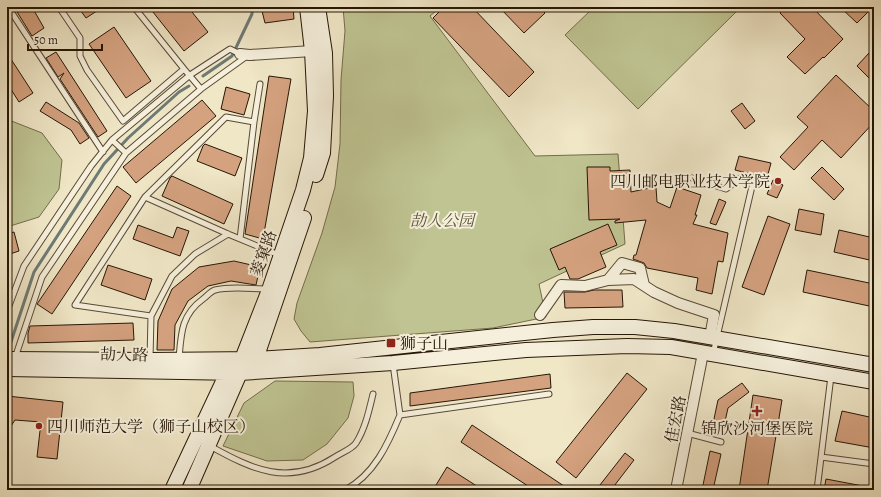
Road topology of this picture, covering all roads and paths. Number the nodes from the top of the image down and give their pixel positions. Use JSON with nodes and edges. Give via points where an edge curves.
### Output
{"nodes":[{"id":1,"x":8,"y":7,"type":"edge"},
{"id":2,"x":59,"y":7,"type":"edge"},
{"id":3,"x":134,"y":7,"type":"edge"},
{"id":4,"x":307,"y":7,"type":"edge"},
{"id":5,"x":318,"y":7,"type":"edge"},
{"id":6,"x":312,"y":51,"type":"junction"},
{"id":7,"x":245,"y":54,"type":"junction"},
{"id":8,"x":184,"y":68,"type":"junction"},
{"id":9,"x":190,"y":75,"type":"junction"},
{"id":10,"x":260,"y":84,"type":"dead end"},
{"id":11,"x":201,"y":89,"type":"junction"},
{"id":12,"x":254,"y":122,"type":"junction"},
{"id":13,"x":112,"y":140,"type":"junction"},
{"id":14,"x":103,"y":152,"type":"junction"},
{"id":15,"x":126,"y":153,"type":"junction"},
{"id":16,"x":692,"y":178,"type":"dead end"},
{"id":17,"x":145,"y":197,"type":"junction"},
{"id":18,"x":228,"y":234,"type":"junction"},
{"id":19,"x":240,"y":239,"type":"junction"},
{"id":20,"x":280,"y":256,"type":"junction"},
{"id":21,"x":608,"y":280,"type":"junction"},
{"id":22,"x":644,"y":285,"type":"junction"},
{"id":23,"x":269,"y":290,"type":"junction"},
{"id":24,"x":7,"y":311,"type":"edge"},
{"id":25,"x":540,"y":315,"type":"dead end"},
{"id":26,"x":151,"y":316,"type":"junction"},
{"id":27,"x":713,"y":338,"type":"junction"},
{"id":28,"x":708,"y":354,"type":"junction"},
{"id":29,"x":179,"y":359,"type":"junction"},
{"id":30,"x":242,"y":359,"type":"junction"},
{"id":31,"x":256,"y":359,"type":"junction"},
{"id":32,"x":150,"y":360,"type":"junction"},
{"id":33,"x":393,"y":363,"type":"junction"},
{"id":34,"x":874,"y":365,"type":"edge"},
{"id":35,"x":9,"y":366,"type":"edge"},
{"id":36,"x":233,"y":373,"type":"junction"},
{"id":37,"x":831,"y":375,"type":"junction"},
{"id":38,"x":874,"y":382,"type":"edge"},
{"id":39,"x":373,"y":394,"type":"dead end"},
{"id":40,"x":549,"y":394,"type":"dead end"},
{"id":41,"x":400,"y":415,"type":"junction"},
{"id":42,"x":687,"y":433,"type":"junction"},
{"id":43,"x":721,"y":442,"type":"dead end"},
{"id":44,"x":209,"y":445,"type":"junction"},
{"id":45,"x":820,"y":457,"type":"junction"},
{"id":46,"x":874,"y":464,"type":"edge"},
{"id":47,"x":172,"y":490,"type":"edge"},
{"id":48,"x":189,"y":490,"type":"edge"},
{"id":49,"x":345,"y":490,"type":"edge"},
{"id":50,"x":676,"y":490,"type":"edge"},
{"id":51,"x":817,"y":490,"type":"edge"}],
"edges":[{"from":1,"to":14,"type":"lane"},
{"from":2,"to":8,"type":"lane","via":[[80,38],[80,56],[87,70],[123,121]]},
{"from":3,"to":8,"type":"lane"},
{"from":4,"to":6,"type":"street","name":"菱窠路"},
{"from":5,"to":31,"type":"street","name":"菱窠路","via":[[325,53],[323,152]]},
{"from":6,"to":7,"type":"street"},
{"from":6,"to":20,"type":"street","name":"菱窠路","via":[[315,111],[312,158]]},
{"from":7,"to":9,"type":"lane","via":[[230,49]]},
{"from":7,"to":11,"type":"lane"},
{"from":8,"to":9,"type":"lane"},
{"from":9,"to":11,"type":"lane"},
{"from":9,"to":13,"type":"lane"},
{"from":10,"to":12,"type":"lane"},
{"from":11,"to":15,"type":"lane"},
{"from":12,"to":17,"type":"lane","via":[[226,117]]},
{"from":12,"to":19,"type":"lane"},
{"from":13,"to":14,"type":"lane"},
{"from":13,"to":15,"type":"lane"},
{"from":14,"to":24,"type":"lane","via":[[24,266]]},
{"from":15,"to":35,"type":"lane","via":[[42,277]]},
{"from":16,"to":27,"type":"lane","via":[[726,189],[740,178],[753,182]]},
{"from":17,"to":18,"type":"lane"},
{"from":17,"to":26,"type":"lane","via":[[75,305]]},
{"from":18,"to":19,"type":"lane"},
{"from":18,"to":26,"type":"lane","via":[[195,254],[172,276]]},
{"from":19,"to":20,"type":"lane"},
{"from":20,"to":23,"type":"street","name":"菱窠路"},
{"from":21,"to":22,"type":"street","via":[[634,279]]},
{"from":21,"to":22,"type":"street","via":[[622,264],[640,268]]},
{"from":21,"to":25,"type":"street","via":[[585,286],[561,285]]},
{"from":22,"to":27,"type":"street","via":[[678,303],[714,315]]},
{"from":23,"to":29,"type":"lane","via":[[214,290],[199,302],[185,319],[180,338]]},
{"from":23,"to":30,"type":"street","name":"菱窠路"},
{"from":26,"to":32,"type":"lane"},
{"from":27,"to":28,"type":"lane"},
{"from":27,"to":31,"type":"street","via":[[635,327],[593,327],[320,355]]},
{"from":27,"to":34,"type":"street"},
{"from":28,"to":33,"type":"street","name":"劼人路","via":[[671,347],[627,346],[526,350]]},
{"from":28,"to":37,"type":"street","name":"劼人路"},
{"from":28,"to":42,"type":"street","name":"佳宏路"},
{"from":29,"to":30,"type":"street"},
{"from":29,"to":32,"type":"street"},
{"from":30,"to":31,"type":"street"},
{"from":30,"to":36,"type":"street","name":"菱窠路"},
{"from":31,"to":36,"type":"street","name":"菱窠路"},
{"from":32,"to":35,"type":"street"},
{"from":33,"to":36,"type":"street","name":"劼人路"},
{"from":33,"to":41,"type":"lane"},
{"from":35,"to":36,"type":"street","name":"劼人路"},
{"from":36,"to":44,"type":"street","name":"菱窠路"},
{"from":36,"to":47,"type":"street","name":"菱窠路"},
{"from":37,"to":38,"type":"street","name":"劼人路"},
{"from":37,"to":45,"type":"lane"},
{"from":39,"to":44,"type":"lane","via":[[366,421],[355,444],[327,463],[304,471],[264,471],[238,461]]},
{"from":40,"to":41,"type":"lane"},
{"from":41,"to":49,"type":"lane","via":[[389,441],[372,468]]},
{"from":42,"to":43,"type":"lane"},
{"from":42,"to":50,"type":"street","name":"佳宏路"},
{"from":44,"to":48,"type":"street","name":"菱窠路"},
{"from":45,"to":46,"type":"lane"},
{"from":45,"to":51,"type":"lane"}]}
